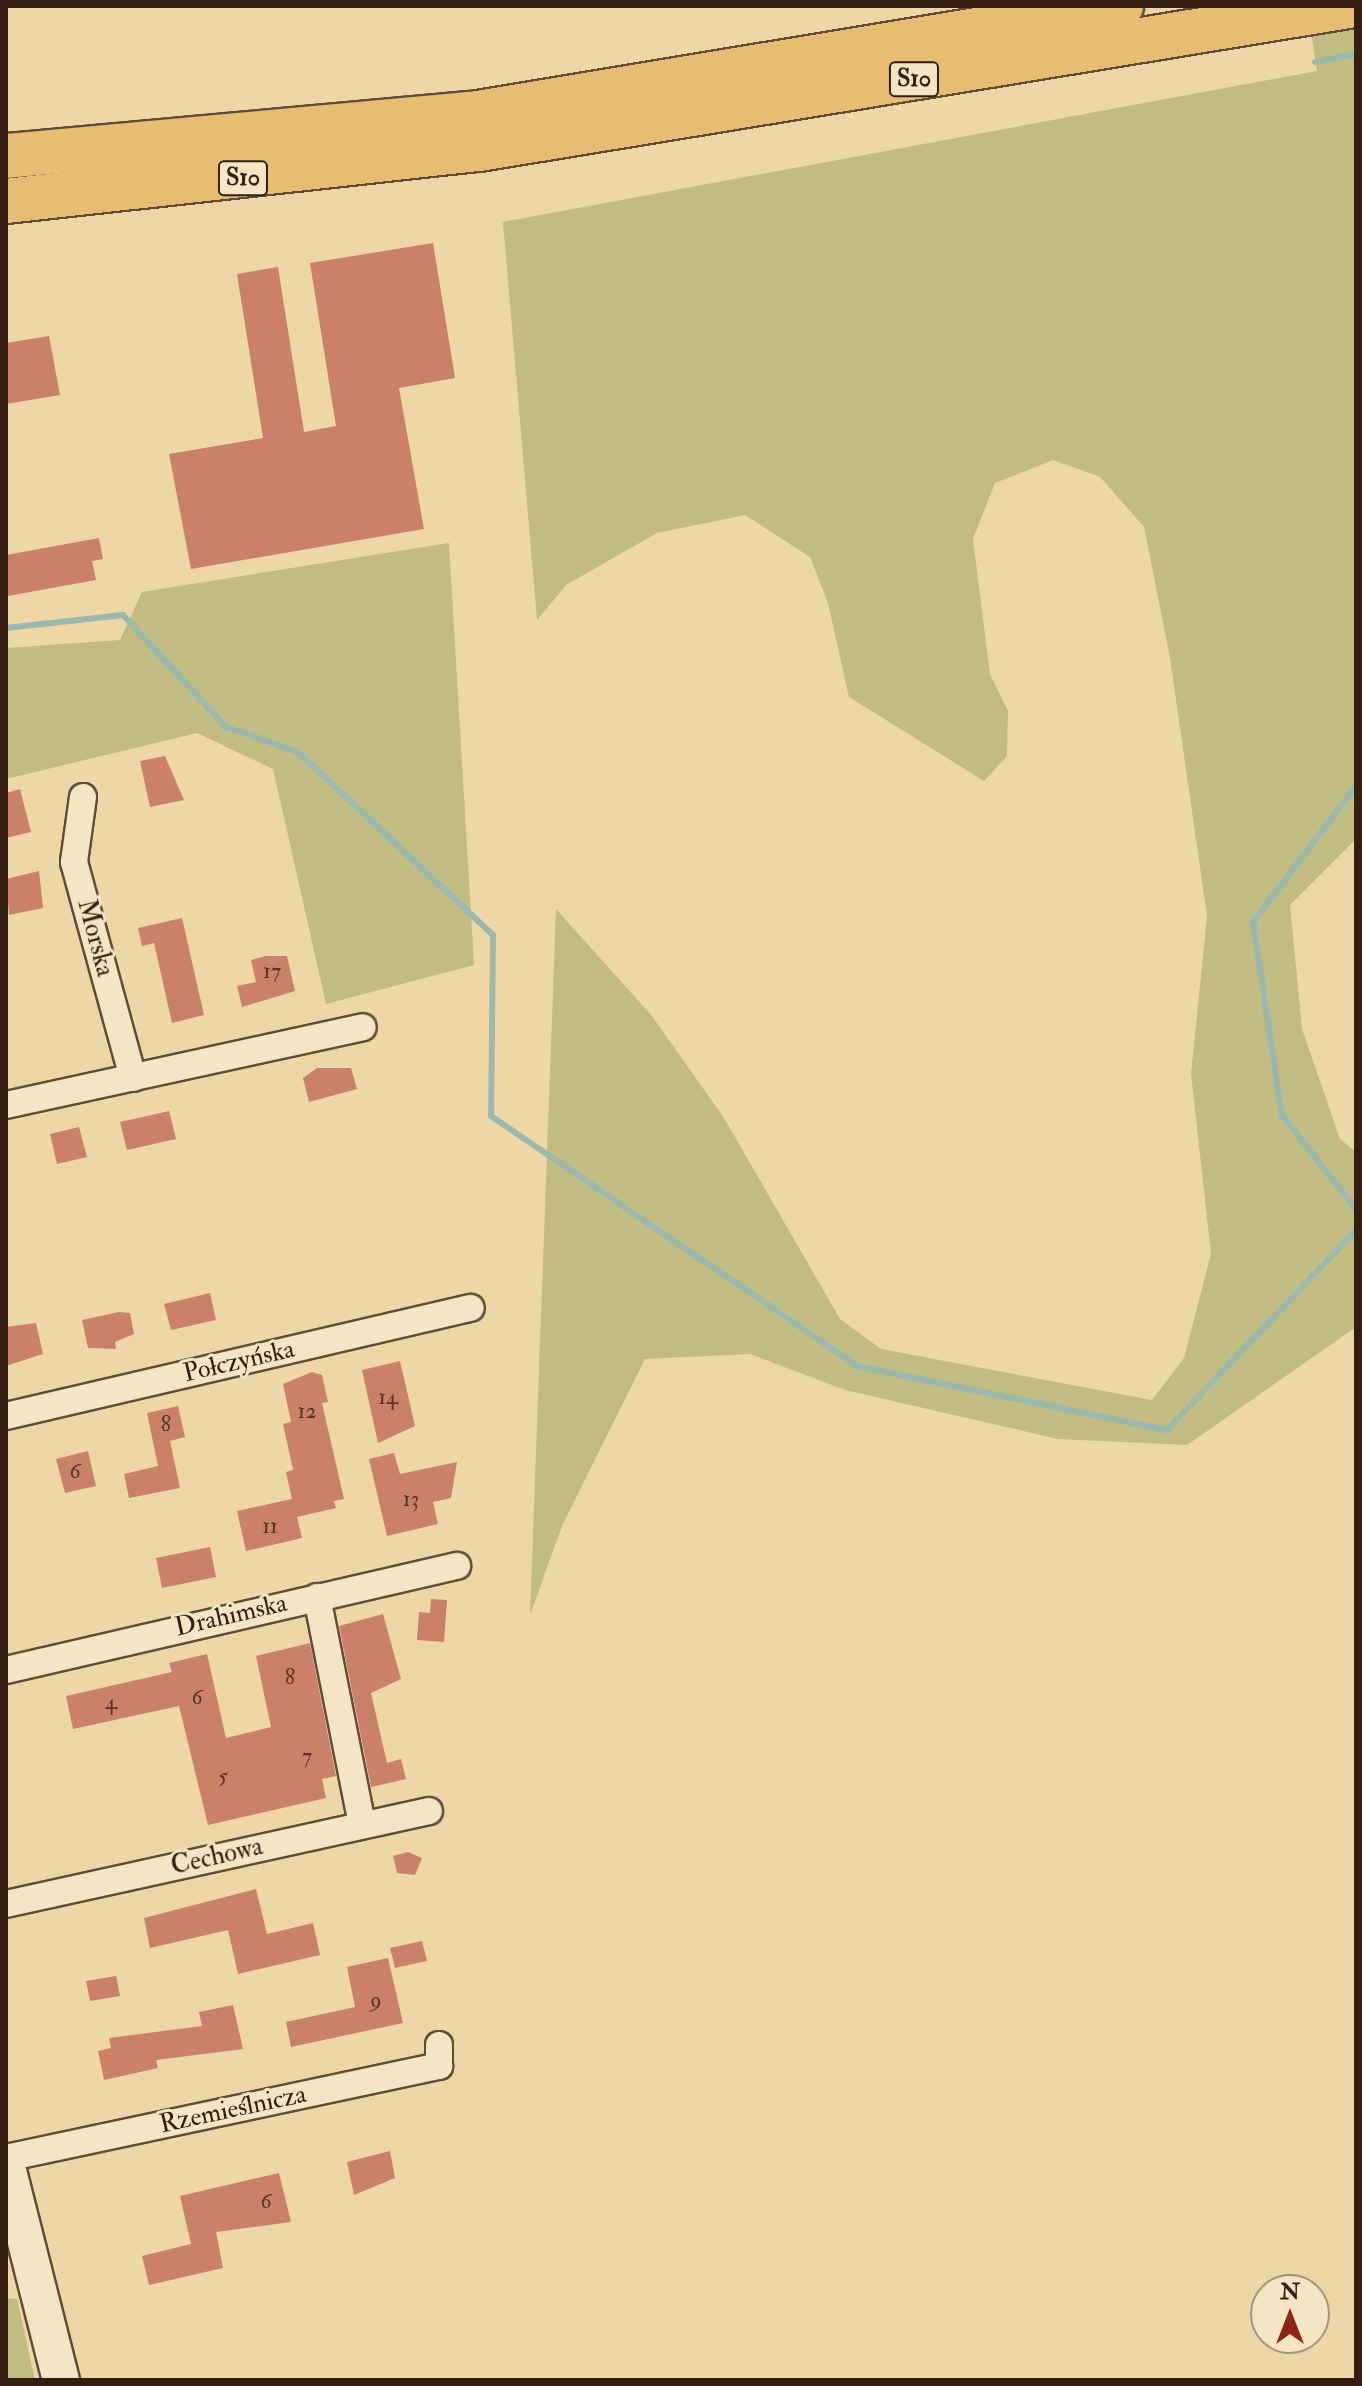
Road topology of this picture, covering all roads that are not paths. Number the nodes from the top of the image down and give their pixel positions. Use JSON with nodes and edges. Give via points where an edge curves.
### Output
{"nodes":[{"id":1,"x":1121,"y":6,"type":"edge"},
{"id":2,"x":1348,"y":6,"type":"edge"},
{"id":3,"x":6,"y":156,"type":"edge"},
{"id":4,"x":6,"y":201,"type":"edge"},
{"id":5,"x":83,"y":797,"type":"dead end"},
{"id":6,"x":363,"y":1027,"type":"dead end"},
{"id":7,"x":133,"y":1078,"type":"junction"},
{"id":8,"x":6,"y":1105,"type":"edge"},
{"id":9,"x":471,"y":1308,"type":"dead end"},
{"id":10,"x":6,"y":1416,"type":"edge"},
{"id":11,"x":457,"y":1566,"type":"dead end"},
{"id":12,"x":317,"y":1597,"type":"junction"},
{"id":13,"x":6,"y":1670,"type":"edge"},
{"id":14,"x":429,"y":1811,"type":"dead end"},
{"id":15,"x":362,"y":1824,"type":"junction"},
{"id":16,"x":6,"y":1904,"type":"edge"},
{"id":17,"x":439,"y":2045,"type":"dead end"},
{"id":18,"x":6,"y":2161,"type":"edge"},
{"id":19,"x":61,"y":2380,"type":"edge"}],
"edges":[{"from":1,"to":3,"type":"highway","number":"S10","via":[[472,114]]},
{"from":2,"to":4,"type":"highway","number":"S10","via":[[479,149]]},
{"from":5,"to":7,"type":"street","name":"Morska","via":[[74,862]]},
{"from":6,"to":7,"type":"street"},
{"from":7,"to":8,"type":"street"},
{"from":9,"to":10,"type":"street","name":"Połczyńska"},
{"from":11,"to":12,"type":"street","name":"Drahimska"},
{"from":12,"to":13,"type":"street","name":"Drahimska"},
{"from":12,"to":15,"type":"street"},
{"from":14,"to":15,"type":"street","name":"Cechowa"},
{"from":15,"to":16,"type":"street","name":"Cechowa"},
{"from":17,"to":18,"type":"street","name":"Rzemieślnicza","via":[[439,2066]]},
{"from":18,"to":19,"type":"main road"}]}
